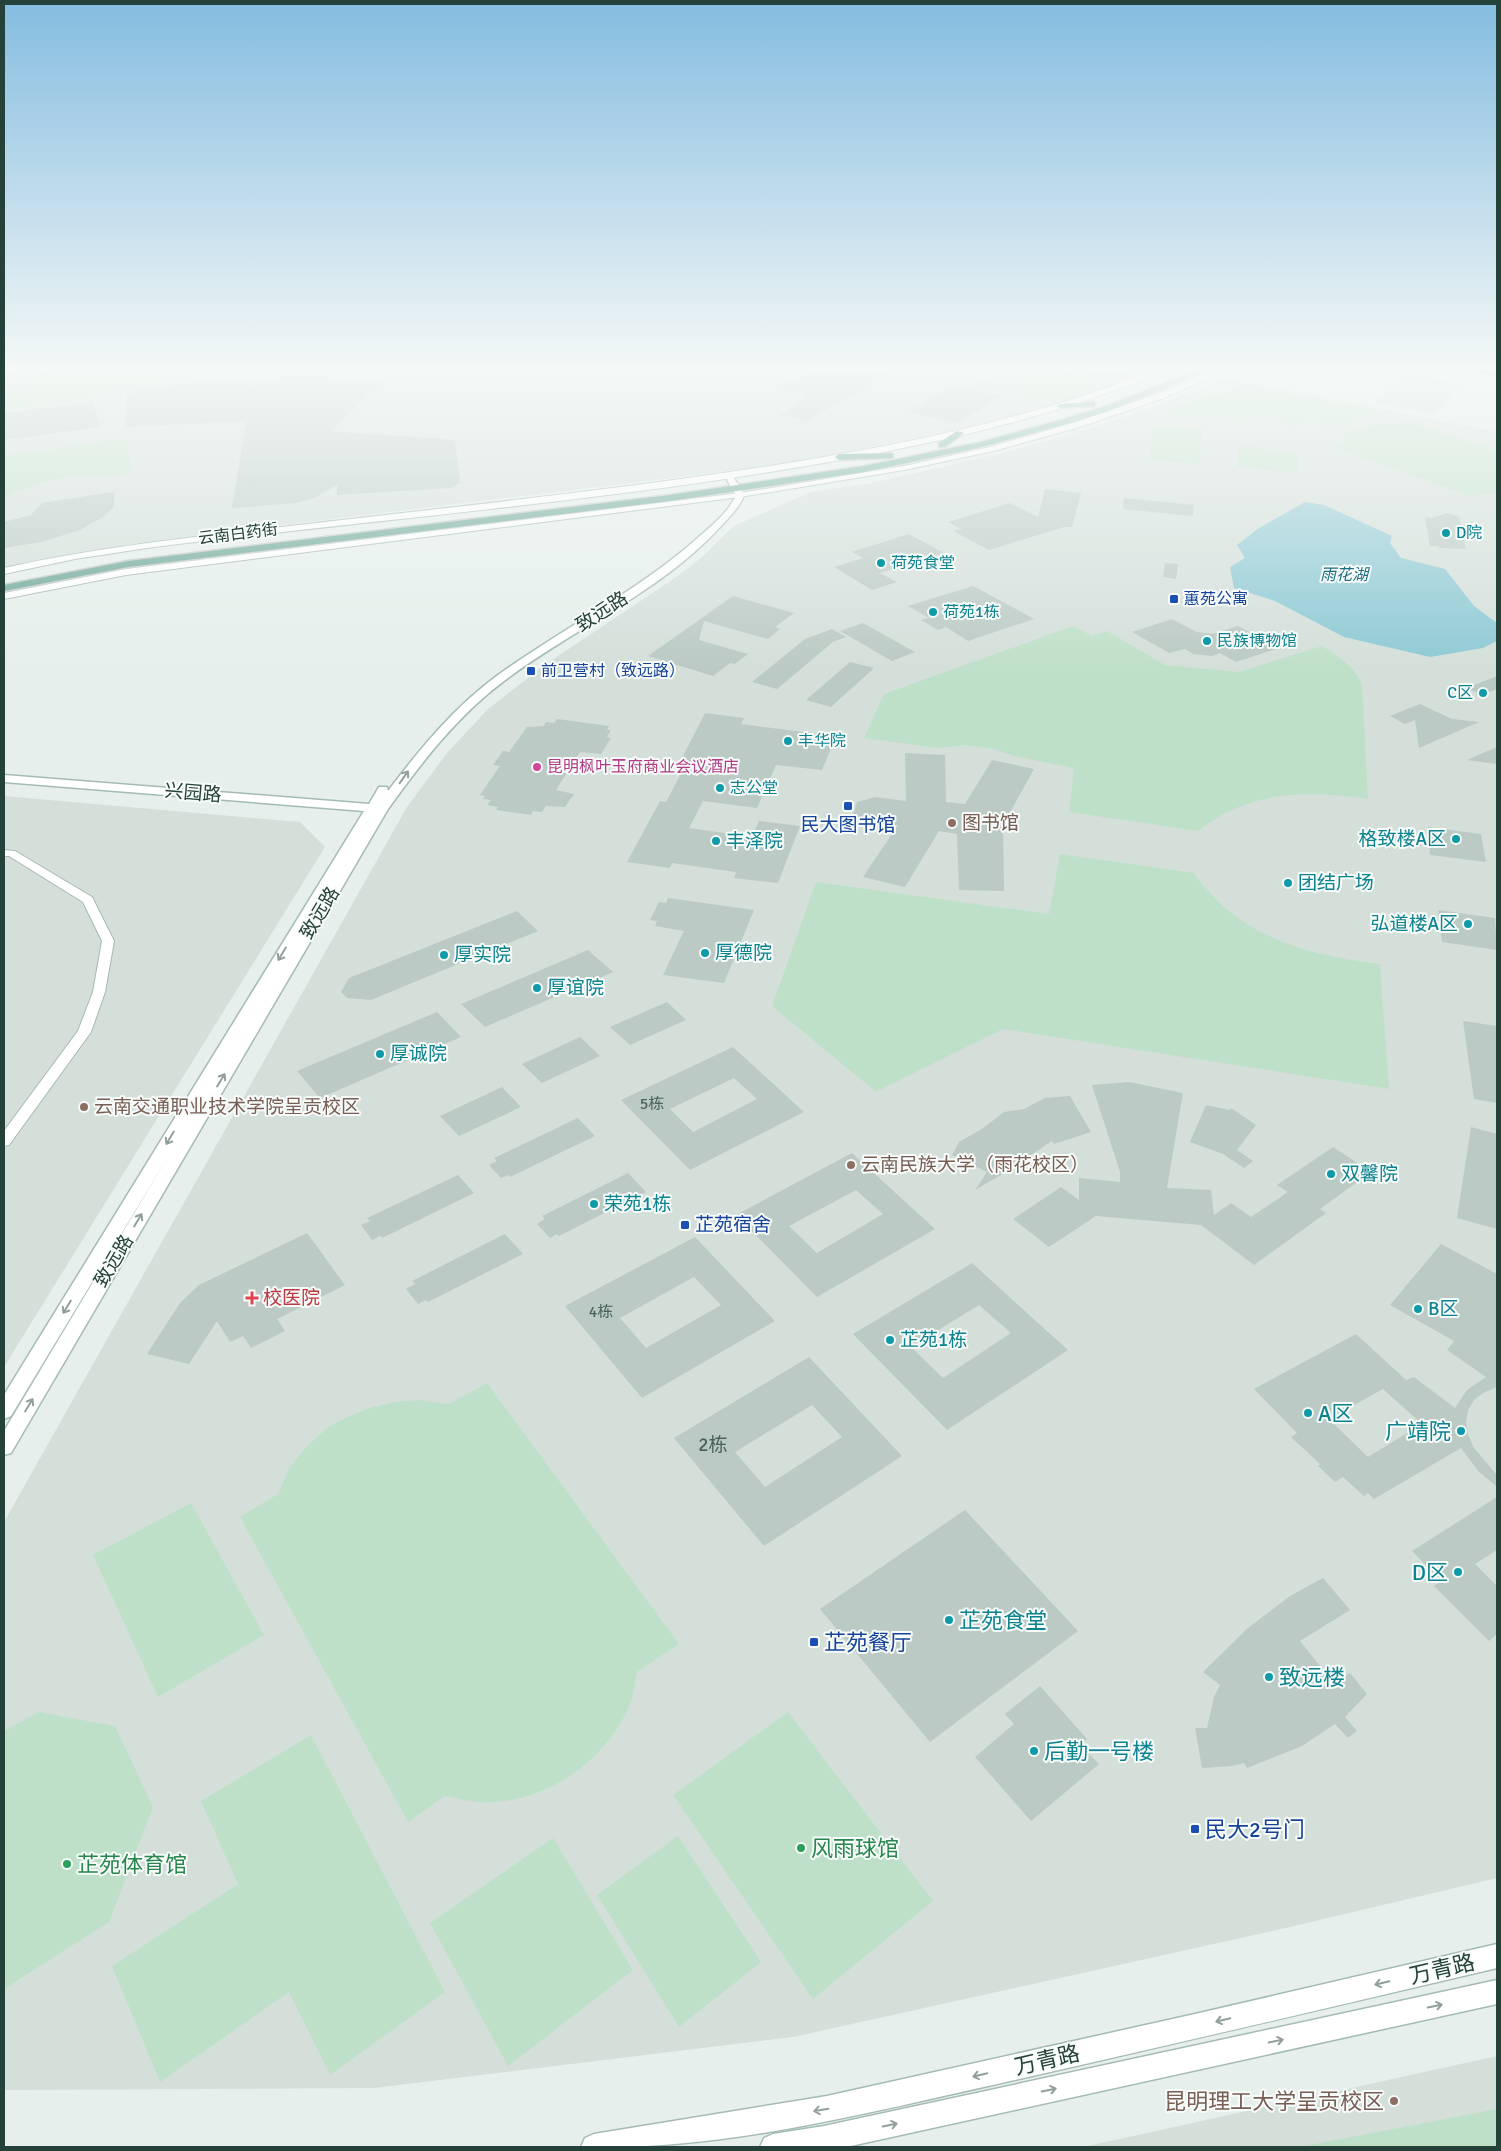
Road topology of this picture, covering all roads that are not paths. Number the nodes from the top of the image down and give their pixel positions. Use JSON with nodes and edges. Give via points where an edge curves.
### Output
{"nodes":[{"id":1,"x":771,"y":468,"type":"edge"},
{"id":2,"x":812,"y":468,"type":"edge"},
{"id":3,"x":865,"y":468,"type":"edge"},
{"id":4,"x":901,"y":468,"type":"edge"},
{"id":5,"x":776,"y":474,"type":"junction"},
{"id":6,"x":782,"y":483,"type":"junction"},
{"id":7,"x":664,"y":489,"type":"junction"},
{"id":8,"x":731,"y":489,"type":"junction"},
{"id":9,"x":670,"y":498,"type":"junction"},
{"id":10,"x":4,"y":571,"type":"edge"},
{"id":11,"x":4,"y":578,"type":"edge"},
{"id":12,"x":4,"y":588,"type":"edge"},
{"id":13,"x":4,"y":596,"type":"edge"},
{"id":14,"x":4,"y":778,"type":"edge"},
{"id":15,"x":4,"y":786,"type":"edge"},
{"id":16,"x":373,"y":812,"type":"junction"},
{"id":17,"x":4,"y":853,"type":"edge"},
{"id":18,"x":4,"y":1141,"type":"edge"},
{"id":19,"x":4,"y":1411,"type":"edge"},
{"id":20,"x":4,"y":1447,"type":"edge"},
{"id":21,"x":1497,"y":1956,"type":"edge"},
{"id":22,"x":1497,"y":1992,"type":"edge"},
{"id":23,"x":594,"y":2147,"type":"edge"},
{"id":24,"x":774,"y":2147,"type":"edge"}],
"edges":[{"from":1,"to":10,"type":"street","via":[[174,542]]},
{"from":2,"to":5,"type":"main road","name":"云南白药街"},
{"from":3,"to":6,"type":"main road","name":"云南白药街"},
{"from":4,"to":8,"type":"street"},
{"from":5,"to":6,"type":"main road","via":[[772,479]]},
{"from":5,"to":8,"type":"main road","name":"云南白药街"},
{"from":6,"to":8,"type":"main road","name":"云南白药街"},
{"from":7,"to":8,"type":"main road","name":"云南白药街"},
{"from":7,"to":9,"type":"main road","via":[[673,492]]},
{"from":7,"to":11,"type":"main road","name":"云南白药街","via":[[139,553]]},
{"from":8,"to":9,"type":"main road","name":"云南白药街"},
{"from":8,"to":13,"type":"street","via":[[161,567]]},
{"from":8,"to":16,"type":"main road","name":"致远路","via":[[722,521],[685,557],[535,655],[469,704],[436,736]]},
{"from":9,"to":12,"type":"main road","name":"云南白药街","via":[[137,562]]},
{"from":14,"to":16,"type":"main road","name":"兴园路"},
{"from":15,"to":16,"type":"main road","name":"兴园路"},
{"from":16,"to":19,"type":"main road","name":"致远路","one_way":true},
{"from":20,"to":16,"type":"main road","name":"致远路","one_way":true},
{"from":17,"to":18,"type":"street","via":[[11,853],[88,900],[108,941],[99,992],[84,1032]]},
{"from":21,"to":23,"type":"main road","name":"万青路","one_way":true,"via":[[827,2109]]},
{"from":24,"to":22,"type":"main road","name":"万青路","one_way":true,"via":[[824,2139]]}]}
